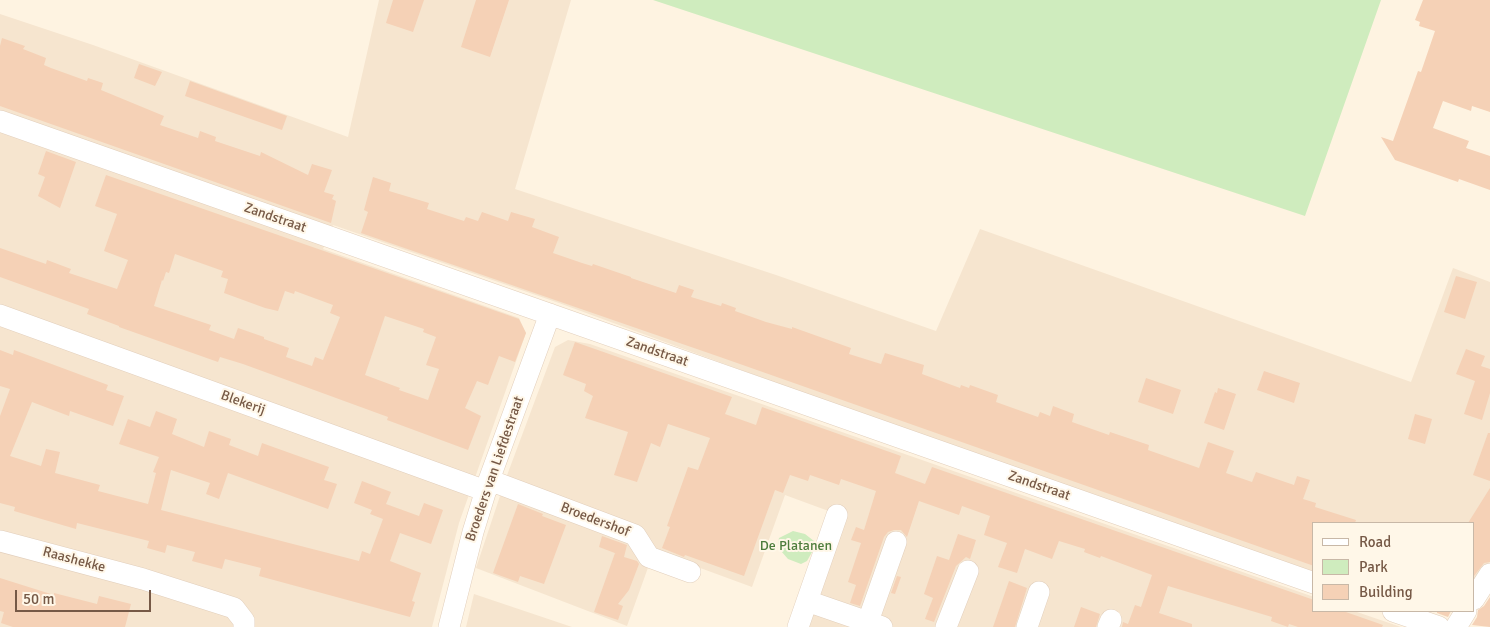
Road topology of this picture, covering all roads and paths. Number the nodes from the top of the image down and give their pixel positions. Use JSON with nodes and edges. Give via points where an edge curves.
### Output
{"nodes":[{"id":1,"x":0,"y":121,"type":"edge"},
{"id":2,"x":0,"y":314,"type":"edge"},
{"id":3,"x":550,"y":314,"type":"junction"},
{"id":4,"x":487,"y":486,"type":"junction"},
{"id":5,"x":838,"y":515,"type":"dead end"},
{"id":6,"x":0,"y":541,"type":"edge"},
{"id":7,"x":896,"y":542,"type":"dead end"},
{"id":8,"x":968,"y":571,"type":"dead end"},
{"id":9,"x":690,"y":572,"type":"dead end"},
{"id":10,"x":1490,"y":574,"type":"edge"},
{"id":11,"x":1312,"y":582,"type":"edge"},
{"id":12,"x":1039,"y":592,"type":"dead end"},
{"id":13,"x":1475,"y":597,"type":"edge"},
{"id":14,"x":807,"y":600,"type":"junction"},
{"id":15,"x":1396,"y":612,"type":"edge"},
{"id":16,"x":1465,"y":612,"type":"edge"},
{"id":17,"x":872,"y":625,"type":"edge"},
{"id":18,"x":244,"y":627,"type":"edge"},
{"id":19,"x":449,"y":627,"type":"edge"},
{"id":20,"x":798,"y":627,"type":"edge"},
{"id":21,"x":946,"y":627,"type":"edge"},
{"id":22,"x":1027,"y":627,"type":"edge"},
{"id":23,"x":1439,"y":627,"type":"edge"},
{"id":24,"x":1456,"y":627,"type":"edge"}],
"edges":[{"from":1,"to":3,"type":"street","name":"Zandstraat"},
{"from":2,"to":4,"type":"street","name":"Blekerij"},
{"from":3,"to":4,"type":"street","name":"Broeders van Liefdestraat"},
{"from":3,"to":11,"type":"street","name":"Zandstraat"},
{"from":4,"to":9,"type":"street","name":"Broedershof","via":[[635,535],[649,557]]},
{"from":4,"to":19,"type":"street","name":"Broeders van Liefdestraat"},
{"from":5,"to":14,"type":"street"},
{"from":6,"to":18,"type":"street","name":"Raashekke","via":[[143,579],[234,608],[244,621]]},
{"from":7,"to":17,"type":"street"},
{"from":8,"to":21,"type":"street"},
{"from":10,"to":13,"type":"street"},
{"from":12,"to":22,"type":"street"},
{"from":14,"to":17,"type":"street"},
{"from":14,"to":20,"type":"street"},
{"from":15,"to":23,"type":"street"},
{"from":16,"to":24,"type":"street"}]}
